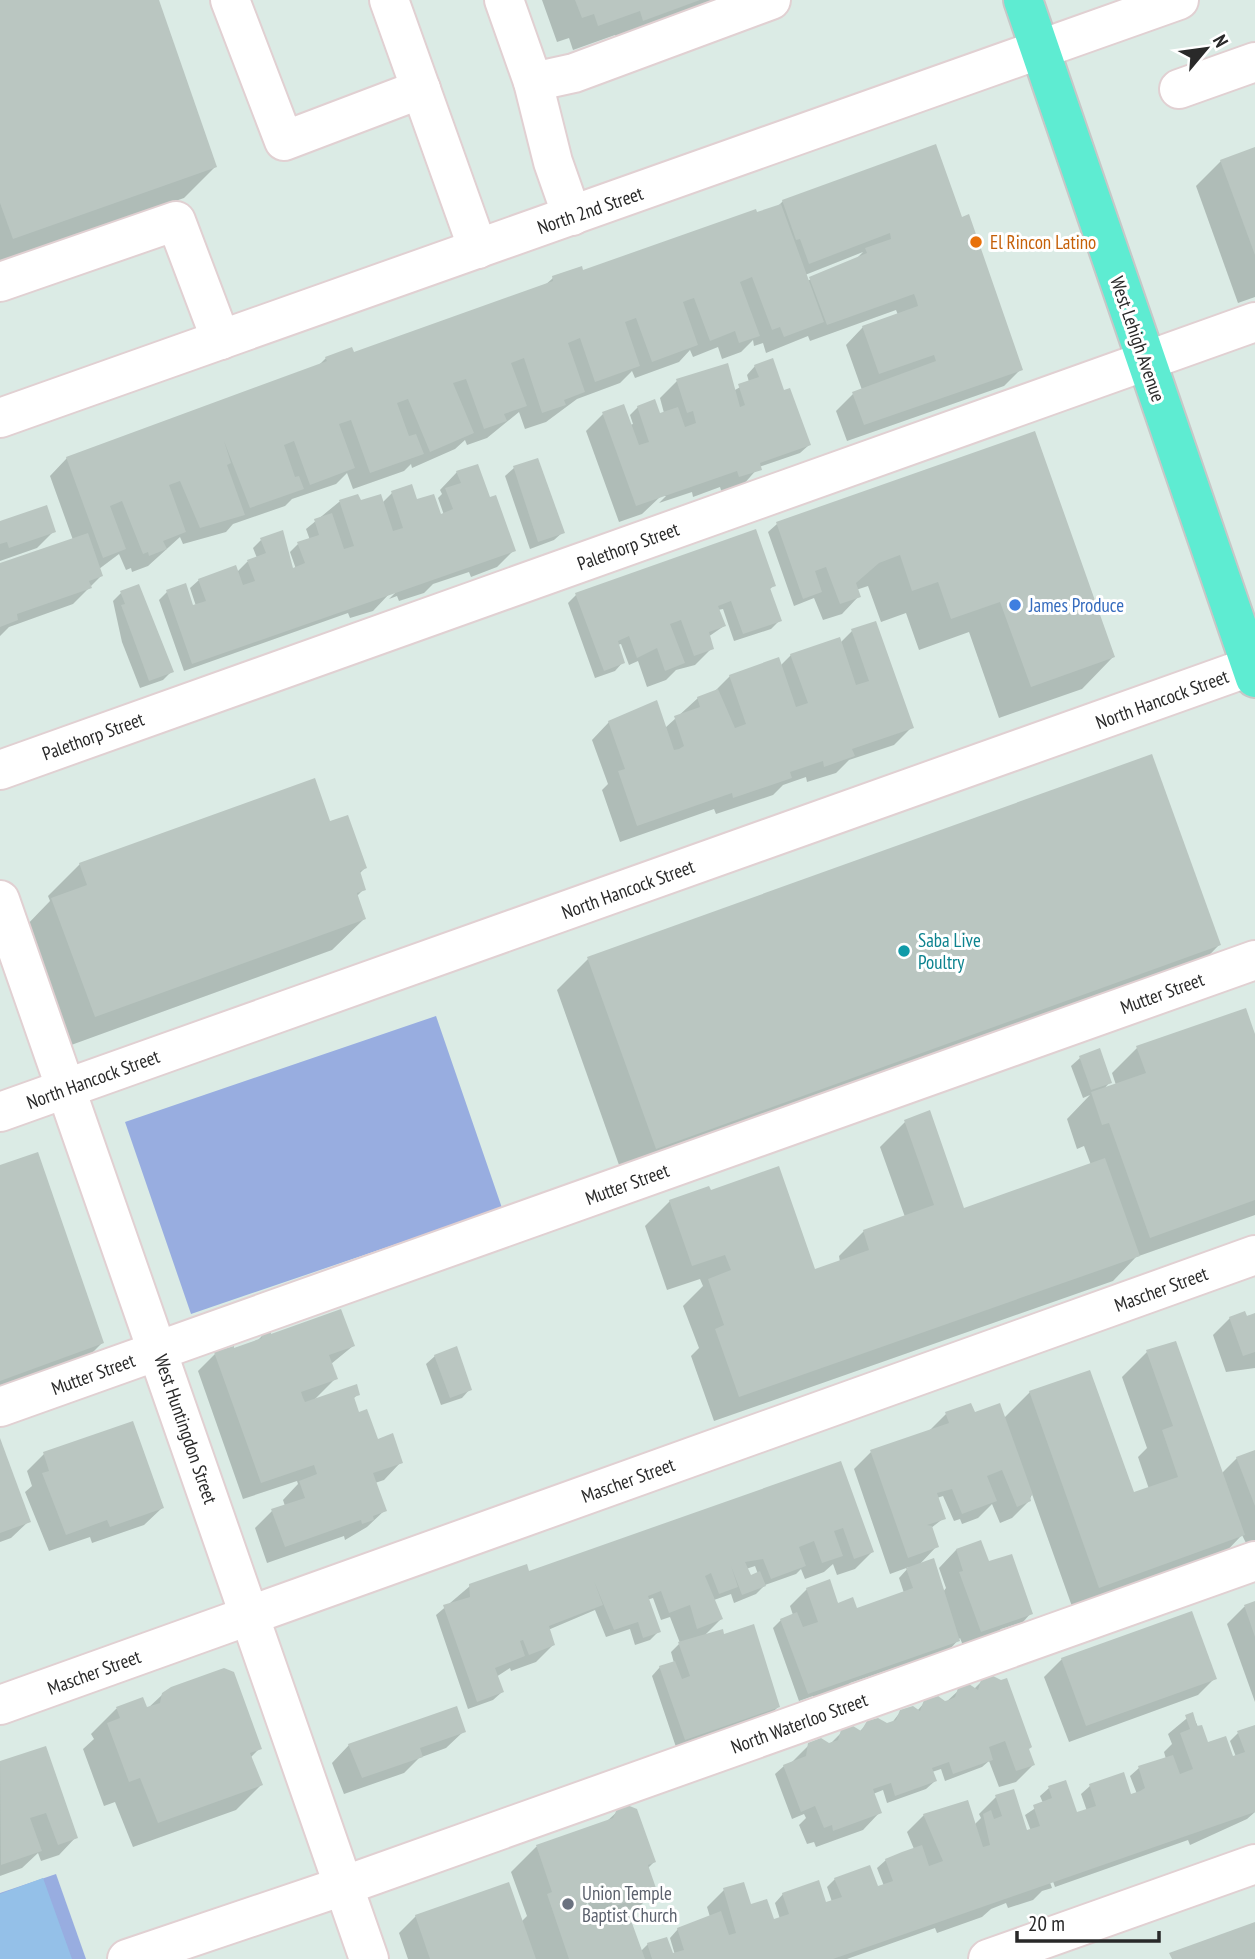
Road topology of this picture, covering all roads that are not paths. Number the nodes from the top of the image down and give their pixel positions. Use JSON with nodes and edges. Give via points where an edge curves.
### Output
{"nodes":[{"id":1,"x":230,"y":0,"type":"edge"},
{"id":2,"x":389,"y":0,"type":"edge"},
{"id":3,"x":504,"y":0,"type":"edge"},
{"id":4,"x":771,"y":0,"type":"edge"},
{"id":5,"x":1023,"y":0,"type":"edge"},
{"id":6,"x":1179,"y":0,"type":"edge"},
{"id":7,"x":1042,"y":50,"type":"junction"},
{"id":8,"x":1255,"y":62,"type":"edge"},
{"id":9,"x":533,"y":82,"type":"junction"},
{"id":10,"x":421,"y":89,"type":"junction"},
{"id":11,"x":1179,"y":89,"type":"dead end"},
{"id":12,"x":572,"y":216,"type":"junction"},
{"id":13,"x":478,"y":249,"type":"junction"},
{"id":14,"x":0,"y":282,"type":"edge"},
{"id":15,"x":1255,"y":322,"type":"edge"},
{"id":16,"x":221,"y":340,"type":"junction"},
{"id":17,"x":1145,"y":361,"type":"junction"},
{"id":18,"x":4,"y":405,"type":"edge"},
{"id":19,"x":1254,"y":670,"type":"edge"},
{"id":20,"x":0,"y":770,"type":"edge"},
{"id":21,"x":0,"y":900,"type":"edge"},
{"id":22,"x":1255,"y":960,"type":"edge"},
{"id":23,"x":66,"y":1089,"type":"junction"},
{"id":24,"x":0,"y":1112,"type":"edge"},
{"id":25,"x":1255,"y":1255,"type":"edge"},
{"id":26,"x":159,"y":1350,"type":"junction"},
{"id":27,"x":0,"y":1407,"type":"edge"},
{"id":28,"x":1255,"y":1561,"type":"edge"},
{"id":29,"x":250,"y":1616,"type":"junction"},
{"id":30,"x":0,"y":1705,"type":"edge"},
{"id":31,"x":1255,"y":1864,"type":"edge"},
{"id":32,"x":343,"y":1886,"type":"junction"},
{"id":33,"x":127,"y":1959,"type":"edge"},
{"id":34,"x":369,"y":1959,"type":"edge"},
{"id":35,"x":988,"y":1959,"type":"edge"}],
"edges":[{"from":1,"to":10,"type":"street","via":[[284,141]]},
{"from":2,"to":10,"type":"street"},
{"from":3,"to":9,"type":"street"},
{"from":4,"to":9,"type":"street","via":[[574,73]]},
{"from":5,"to":7,"type":"main road","name":"West Lehigh Avenue"},
{"from":6,"to":7,"type":"street","name":"North 2nd Street"},
{"from":7,"to":12,"type":"street","name":"North 2nd Street"},
{"from":7,"to":17,"type":"main road","name":"West Lehigh Avenue"},
{"from":8,"to":11,"type":"street"},
{"from":9,"to":12,"type":"street"},
{"from":10,"to":13,"type":"street"},
{"from":12,"to":13,"type":"street","name":"North 2nd Street"},
{"from":13,"to":16,"type":"street","name":"North 2nd Street"},
{"from":14,"to":16,"type":"street","via":[[176,221]]},
{"from":15,"to":17,"type":"street","name":"Palethorp Street"},
{"from":16,"to":18,"type":"street","name":"North 2nd Street"},
{"from":17,"to":19,"type":"main road","name":"West Lehigh Avenue"},
{"from":17,"to":20,"type":"street","name":"Palethorp Street"},
{"from":19,"to":23,"type":"street","name":"North Hancock Street"},
{"from":21,"to":23,"type":"street","name":"West Huntingdon Street"},
{"from":22,"to":26,"type":"street","name":"Mutter Street"},
{"from":23,"to":24,"type":"street","name":"North Hancock Street"},
{"from":23,"to":26,"type":"street","name":"West Huntingdon Street"},
{"from":25,"to":29,"type":"street","name":"Mascher Street"},
{"from":26,"to":27,"type":"street","name":"Mutter Street"},
{"from":26,"to":29,"type":"street","name":"West Huntingdon Street"},
{"from":28,"to":32,"type":"street","name":"North Waterloo Street"},
{"from":29,"to":30,"type":"street","name":"Mascher Street"},
{"from":29,"to":32,"type":"street","name":"West Huntingdon Street"},
{"from":31,"to":35,"type":"street"},
{"from":32,"to":33,"type":"street","name":"North Waterloo Street"},
{"from":32,"to":34,"type":"street","name":"West Huntingdon Street"}]}
